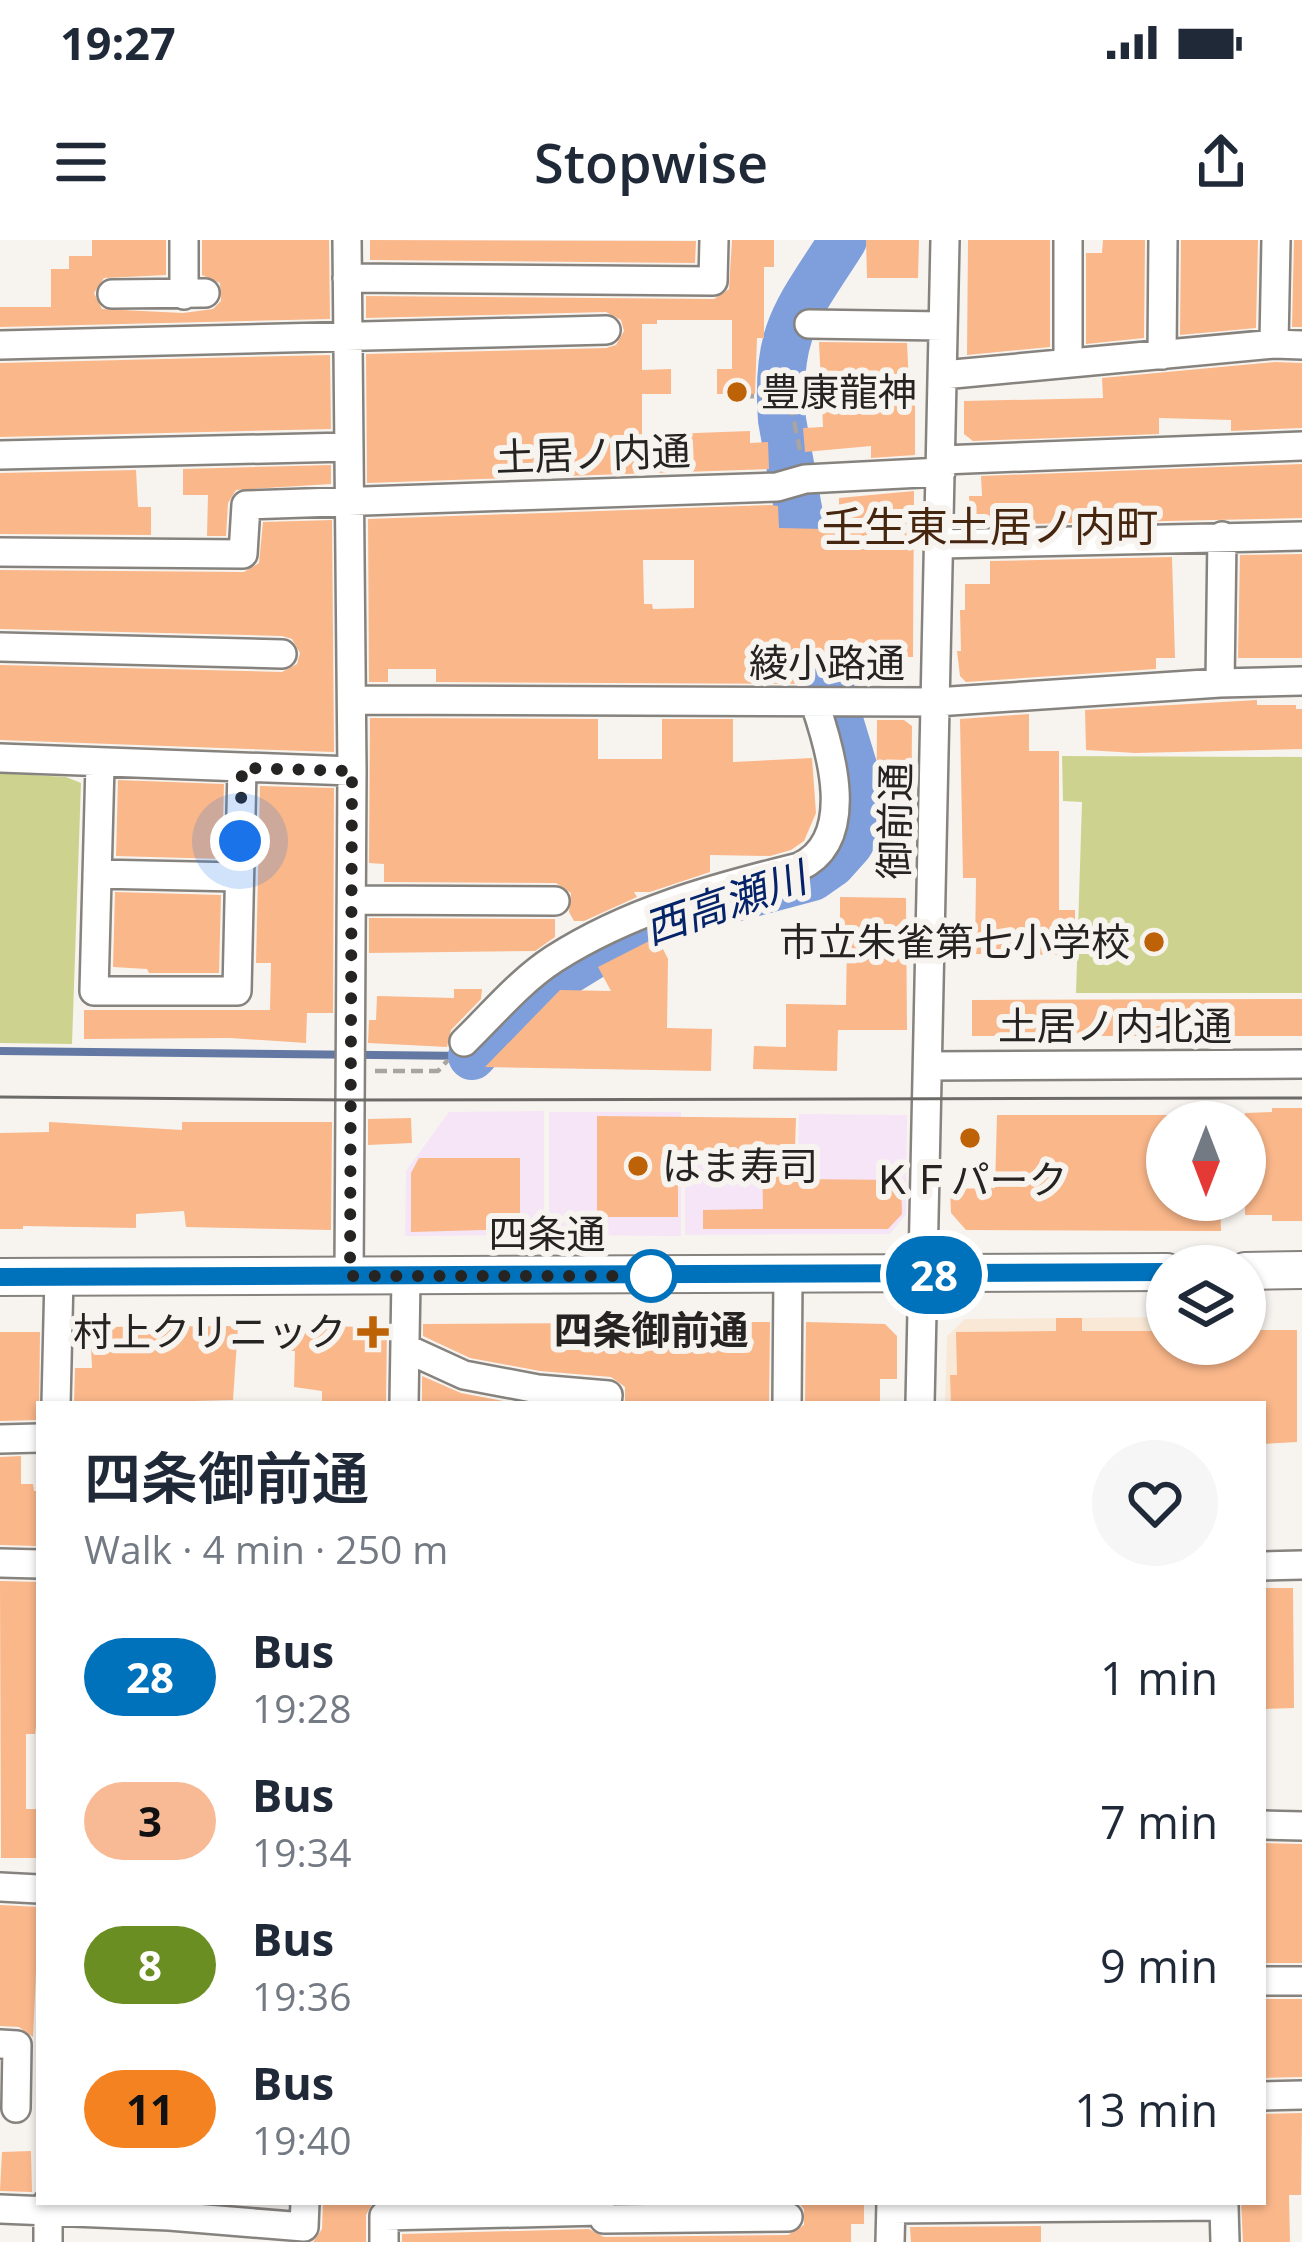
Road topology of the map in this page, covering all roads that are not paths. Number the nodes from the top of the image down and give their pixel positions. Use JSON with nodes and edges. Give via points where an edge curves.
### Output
{"nodes":[{"id":1,"x":184,"y":240,"type":"edge"},
{"id":2,"x":347,"y":240,"type":"edge"},
{"id":3,"x":714,"y":240,"type":"edge"},
{"id":4,"x":945,"y":240,"type":"edge"},
{"id":5,"x":1068,"y":240,"type":"edge"},
{"id":6,"x":1163,"y":240,"type":"edge"},
{"id":7,"x":1276,"y":240,"type":"edge"},
{"id":8,"x":347,"y":278,"type":"junction"},
{"id":9,"x":112,"y":294,"type":"dead end"},
{"id":10,"x":809,"y":323,"type":"dead end"},
{"id":11,"x":943,"y":326,"type":"junction"},
{"id":12,"x":606,"y":330,"type":"dead end"},
{"id":13,"x":347,"y":338,"type":"junction"},
{"id":14,"x":1288,"y":344,"type":"edge"},
{"id":15,"x":0,"y":345,"type":"edge"},
{"id":16,"x":1162,"y":355,"type":"junction"},
{"id":17,"x":1068,"y":363,"type":"junction"},
{"id":18,"x":943,"y":375,"type":"junction"},
{"id":19,"x":1302,"y":446,"type":"edge"},
{"id":20,"x":347,"y":448,"type":"junction"},
{"id":21,"x":0,"y":454,"type":"edge"},
{"id":22,"x":942,"y":466,"type":"junction"},
{"id":23,"x":348,"y":502,"type":"junction"},
{"id":24,"x":1222,"y":536,"type":"junction"},
{"id":25,"x":1302,"y":536,"type":"edge"},
{"id":26,"x":940,"y":544,"type":"junction"},
{"id":27,"x":0,"y":552,"type":"edge"},
{"id":28,"x":0,"y":647,"type":"edge"},
{"id":29,"x":281,"y":654,"type":"dead end"},
{"id":30,"x":1302,"y":681,"type":"edge"},
{"id":31,"x":1220,"y":683,"type":"junction"},
{"id":32,"x":352,"y":700,"type":"junction"},
{"id":33,"x":936,"y":702,"type":"junction"},
{"id":34,"x":816,"y":704,"type":"junction"},
{"id":35,"x":0,"y":758,"type":"edge"},
{"id":36,"x":100,"y":764,"type":"junction"},
{"id":37,"x":242,"y":768,"type":"junction"},
{"id":38,"x":352,"y":771,"type":"junction"},
{"id":39,"x":97,"y":874,"type":"junction"},
{"id":40,"x":239,"y":877,"type":"junction"},
{"id":41,"x":352,"y":900,"type":"junction"},
{"id":42,"x":555,"y":901,"type":"dead end"},
{"id":43,"x":456,"y":1052,"type":"road end"},
{"id":44,"x":1302,"y":1064,"type":"edge"},
{"id":45,"x":929,"y":1066,"type":"junction"},
{"id":46,"x":1302,"y":1270,"type":"edge"},
{"id":47,"x":1266,"y":1271,"type":"edge"},
{"id":48,"x":1146,"y":1272,"type":"edge"},
{"id":49,"x":350,"y":1276,"type":"junction"},
{"id":50,"x":406,"y":1276,"type":"junction"},
{"id":51,"x":788,"y":1276,"type":"junction"},
{"id":52,"x":924,"y":1276,"type":"junction"},
{"id":53,"x":0,"y":1277,"type":"edge"},
{"id":54,"x":59,"y":1277,"type":"junction"},
{"id":55,"x":405,"y":1348,"type":"junction"},
{"id":56,"x":56,"y":1401,"type":"edge"},
{"id":57,"x":404,"y":1401,"type":"edge"},
{"id":58,"x":607,"y":1401,"type":"edge"},
{"id":59,"x":787,"y":1401,"type":"edge"},
{"id":60,"x":920,"y":1401,"type":"edge"},
{"id":61,"x":36,"y":1438,"type":"edge"},
{"id":62,"x":0,"y":1439,"type":"edge"},
{"id":63,"x":0,"y":1563,"type":"edge"},
{"id":64,"x":36,"y":1564,"type":"edge"},
{"id":65,"x":1302,"y":1565,"type":"edge"},
{"id":66,"x":1266,"y":1566,"type":"edge"},
{"id":67,"x":1266,"y":1826,"type":"edge"},
{"id":68,"x":1302,"y":1826,"type":"edge"},
{"id":69,"x":0,"y":1887,"type":"edge"},
{"id":70,"x":36,"y":1889,"type":"edge"},
{"id":71,"x":1266,"y":1981,"type":"edge"},
{"id":72,"x":1302,"y":1981,"type":"edge"},
{"id":73,"x":0,"y":2044,"type":"edge"},
{"id":74,"x":1302,"y":2095,"type":"edge"},
{"id":75,"x":1266,"y":2096,"type":"edge"},
{"id":76,"x":18,"y":2108,"type":"edge"},
{"id":77,"x":305,"y":2205,"type":"edge"},
{"id":78,"x":48,"y":2206,"type":"edge"},
{"id":79,"x":891,"y":2206,"type":"edge"},
{"id":80,"x":0,"y":2209,"type":"edge"},
{"id":81,"x":411,"y":2209,"type":"edge"},
{"id":82,"x":602,"y":2218,"type":"edge"},
{"id":83,"x":169,"y":2220,"type":"edge"},
{"id":84,"x":788,"y":2220,"type":"edge"},
{"id":85,"x":490,"y":2228,"type":"edge"},
{"id":86,"x":249,"y":2232,"type":"edge"},
{"id":87,"x":48,"y":2242,"type":"edge"},
{"id":88,"x":383,"y":2242,"type":"edge"},
{"id":89,"x":890,"y":2242,"type":"edge"},
{"id":90,"x":1225,"y":2242,"type":"edge"}],
"edges":[{"from":1,"to":9,"type":"street","via":[[194,294]]},
{"from":2,"to":8,"type":"street"},
{"from":3,"to":8,"type":"street","via":[[713,281]]},
{"from":4,"to":11,"type":"street","name":"御前通"},
{"from":5,"to":17,"type":"street"},
{"from":6,"to":16,"type":"street"},
{"from":7,"to":14,"type":"street"},
{"from":8,"to":13,"type":"street"},
{"from":10,"to":11,"type":"street"},
{"from":11,"to":18,"type":"street","name":"御前通"},
{"from":12,"to":13,"type":"street"},
{"from":13,"to":15,"type":"street"},
{"from":13,"to":20,"type":"street"},
{"from":14,"to":16,"type":"street"},
{"from":16,"to":17,"type":"street"},
{"from":17,"to":18,"type":"street"},
{"from":18,"to":22,"type":"street","name":"御前通"},
{"from":19,"to":22,"type":"street","name":"土居ノ内通"},
{"from":20,"to":21,"type":"street"},
{"from":20,"to":23,"type":"street"},
{"from":22,"to":23,"type":"street","name":"土居ノ内通","via":[[795,482]]},
{"from":22,"to":26,"type":"street","name":"御前通"},
{"from":23,"to":27,"type":"street","name":"土居ノ内通","via":[[246,505],[243,554]]},
{"from":23,"to":32,"type":"street"},
{"from":24,"to":25,"type":"street"},
{"from":24,"to":26,"type":"street"},
{"from":24,"to":31,"type":"street"},
{"from":26,"to":33,"type":"street","name":"御前通"},
{"from":28,"to":29,"type":"street"},
{"from":30,"to":31,"type":"street","name":"綾小路通"},
{"from":31,"to":33,"type":"street","name":"綾小路通"},
{"from":32,"to":34,"type":"street","name":"綾小路通"},
{"from":32,"to":38,"type":"street"},
{"from":33,"to":34,"type":"street","name":"綾小路通"},
{"from":33,"to":45,"type":"street","name":"御前通"},
{"from":34,"to":43,"type":"street","via":[[833,786],[832,829],[816,857],[662,905],[563,954]]},
{"from":35,"to":36,"type":"street"},
{"from":36,"to":37,"type":"street"},
{"from":36,"to":39,"type":"street"},
{"from":37,"to":38,"type":"street"},
{"from":37,"to":40,"type":"street"},
{"from":38,"to":41,"type":"street"},
{"from":39,"to":40,"type":"street"},
{"from":39,"to":40,"type":"street","via":[[94,991],[237,991]]},
{"from":41,"to":42,"type":"street"},
{"from":41,"to":49,"type":"street"},
{"from":44,"to":45,"type":"street","name":"土居ノ内北通"},
{"from":45,"to":52,"type":"street","name":"御前通"},
{"from":46,"to":47,"type":"main road"},
{"from":48,"to":52,"type":"main road","name":"四条通"},
{"from":49,"to":50,"type":"main road","name":"四条通"},
{"from":49,"to":54,"type":"main road","name":"四条通"},
{"from":50,"to":51,"type":"main road","name":"四条通"},
{"from":50,"to":55,"type":"street"},
{"from":51,"to":52,"type":"main road","name":"四条通"},
{"from":51,"to":59,"type":"street"},
{"from":52,"to":60,"type":"street","name":"御前通"},
{"from":53,"to":54,"type":"main road","name":"四条通"},
{"from":54,"to":56,"type":"street"},
{"from":55,"to":57,"type":"street"},
{"from":55,"to":58,"type":"street","via":[[464,1375],[608,1395]]},
{"from":61,"to":62,"type":"street"},
{"from":63,"to":64,"type":"street"},
{"from":65,"to":66,"type":"street"},
{"from":67,"to":68,"type":"street"},
{"from":69,"to":70,"type":"street"},
{"from":71,"to":72,"type":"street"},
{"from":73,"to":76,"type":"street","via":[[17,2045]]},
{"from":74,"to":75,"type":"street"},
{"from":77,"to":86,"type":"street","via":[[304,2227]]},
{"from":78,"to":80,"type":"street"},
{"from":78,"to":83,"type":"street"},
{"from":78,"to":87,"type":"street"},
{"from":79,"to":89,"type":"street"},
{"from":79,"to":90,"type":"street","via":[[1224,2206]]},
{"from":81,"to":85,"type":"street"},
{"from":81,"to":88,"type":"street","via":[[384,2216]]},
{"from":82,"to":84,"type":"street"},
{"from":82,"to":85,"type":"street"},
{"from":83,"to":86,"type":"street"}]}
